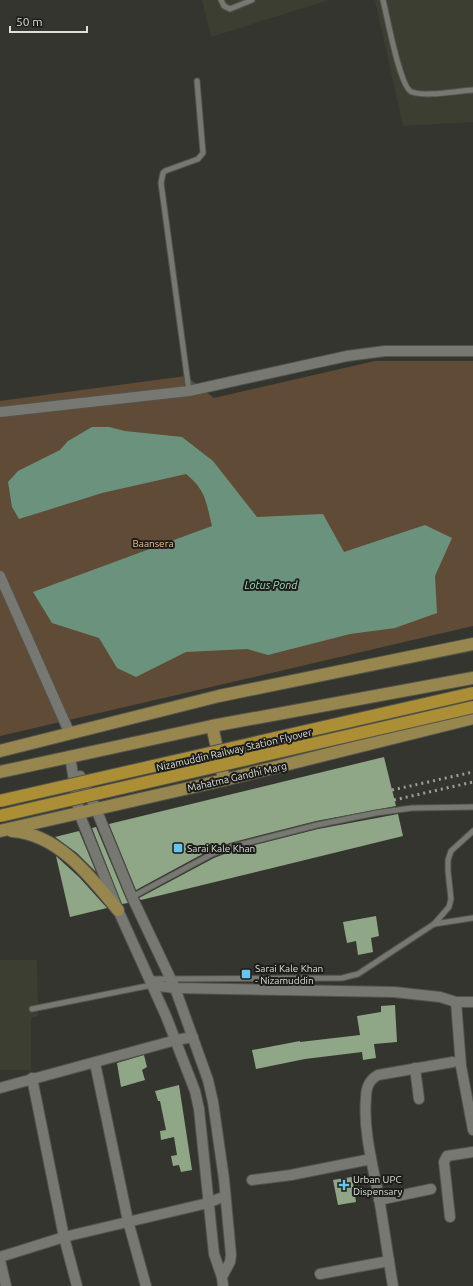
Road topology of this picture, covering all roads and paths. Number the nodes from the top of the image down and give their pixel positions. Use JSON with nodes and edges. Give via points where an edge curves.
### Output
{"nodes":[{"id":1,"x":220,"y":0,"type":"edge"},
{"id":2,"x":252,"y":0,"type":"edge"},
{"id":3,"x":383,"y":0,"type":"edge"},
{"id":4,"x":245,"y":1,"type":"edge"},
{"id":5,"x":197,"y":81,"type":"dead end"},
{"id":6,"x":473,"y":90,"type":"edge"},
{"id":7,"x":473,"y":350,"type":"edge"},
{"id":8,"x":189,"y":391,"type":"junction"},
{"id":9,"x":0,"y":412,"type":"edge"},
{"id":10,"x":0,"y":576,"type":"edge"},
{"id":11,"x":473,"y":644,"type":"edge"},
{"id":12,"x":473,"y":678,"type":"edge"},
{"id":13,"x":473,"y":693,"type":"edge"},
{"id":14,"x":473,"y":707,"type":"edge"},
{"id":15,"x":473,"y":718,"type":"edge"},
{"id":16,"x":212,"y":726,"type":"junction"},
{"id":17,"x":70,"y":734,"type":"junction"},
{"id":18,"x":0,"y":751,"type":"edge"},
{"id":19,"x":70,"y":756,"type":"junction"},
{"id":20,"x":0,"y":772,"type":"edge"},
{"id":21,"x":224,"y":780,"type":"junction"},
{"id":22,"x":0,"y":800,"type":"edge"},
{"id":23,"x":473,"y":807,"type":"edge"},
{"id":24,"x":96,"y":809,"type":"junction"},
{"id":25,"x":79,"y":813,"type":"junction"},
{"id":26,"x":0,"y":816,"type":"edge"},
{"id":27,"x":1,"y":831,"type":"edge"},
{"id":28,"x":473,"y":831,"type":"edge"},
{"id":29,"x":132,"y":897,"type":"junction"},
{"id":30,"x":118,"y":910,"type":"junction"},
{"id":31,"x":473,"y":918,"type":"edge"},
{"id":32,"x":434,"y":924,"type":"junction"},
{"id":33,"x":150,"y":982,"type":"junction"},
{"id":34,"x":173,"y":983,"type":"junction"},
{"id":35,"x":456,"y":1002,"type":"junction"},
{"id":36,"x":473,"y":1002,"type":"edge"},
{"id":37,"x":32,"y":1009,"type":"dead end"},
{"id":38,"x":193,"y":1037,"type":"junction"},
{"id":39,"x":176,"y":1040,"type":"junction"},
{"id":40,"x":453,"y":1062,"type":"dead end"},
{"id":41,"x":95,"y":1063,"type":"junction"},
{"id":42,"x":415,"y":1068,"type":"junction"},
{"id":43,"x":32,"y":1078,"type":"junction"},
{"id":44,"x":0,"y":1088,"type":"edge"},
{"id":45,"x":419,"y":1099,"type":"dead end"},
{"id":46,"x":473,"y":1130,"type":"edge"},
{"id":47,"x":473,"y":1152,"type":"edge"},
{"id":48,"x":371,"y":1159,"type":"junction"},
{"id":49,"x":252,"y":1180,"type":"dead end"},
{"id":50,"x":431,"y":1189,"type":"dead end"},
{"id":51,"x":225,"y":1196,"type":"junction"},
{"id":52,"x":379,"y":1200,"type":"junction"},
{"id":53,"x":208,"y":1203,"type":"junction"},
{"id":54,"x":450,"y":1217,"type":"dead end"},
{"id":55,"x":128,"y":1221,"type":"junction"},
{"id":56,"x":64,"y":1237,"type":"junction"},
{"id":57,"x":0,"y":1256,"type":"edge"},
{"id":58,"x":0,"y":1260,"type":"edge"},
{"id":59,"x":389,"y":1261,"type":"junction"},
{"id":60,"x":320,"y":1274,"type":"dead end"},
{"id":61,"x":223,"y":1281,"type":"edge"},
{"id":62,"x":6,"y":1286,"type":"edge"},
{"id":63,"x":76,"y":1286,"type":"edge"},
{"id":64,"x":146,"y":1286,"type":"edge"},
{"id":65,"x":393,"y":1286,"type":"edge"}],
"edges":[{"from":1,"to":4,"type":"lane","via":[[227,8]]},
{"from":2,"to":4,"type":"lane"},
{"from":3,"to":6,"type":"lane","via":[[407,90],[422,94]]},
{"from":5,"to":8,"type":"lane","via":[[203,153],[198,159],[165,171],[161,183]]},
{"from":7,"to":8,"type":"street","via":[[385,351],[347,356]]},
{"from":8,"to":9,"type":"street"},
{"from":10,"to":17,"type":"street"},
{"from":11,"to":17,"type":"main road","via":[[219,696]]},
{"from":12,"to":16,"type":"main road"},
{"from":13,"to":22,"type":"highway","name":"Nizamuddin Railway Station Flyover","bridge":true},
{"from":14,"to":26,"type":"highway","name":"Nizamuddin Railway Station Flyover","bridge":true},
{"from":15,"to":21,"type":"main road","name":"Mahatma Gandhi Marg"},
{"from":16,"to":19,"type":"main road"},
{"from":16,"to":21,"type":"main road"},
{"from":17,"to":18,"type":"main road"},
{"from":19,"to":20,"type":"main road"},
{"from":19,"to":24,"type":"street"},
{"from":19,"to":25,"type":"street"},
{"from":21,"to":24,"type":"main road","name":"Mahatma Gandhi Marg"},
{"from":23,"to":29,"type":"lane","via":[[412,808],[376,813],[231,847],[212,854]]},
{"from":24,"to":25,"type":"main road","name":"Mahatma Gandhi Marg"},
{"from":24,"to":29,"type":"street"},
{"from":25,"to":27,"type":"main road","name":"Mahatma Gandhi Marg"},
{"from":25,"to":30,"type":"street"},
{"from":27,"to":30,"type":"main road","via":[[23,832],[38,837],[60,850],[92,878]]},
{"from":28,"to":32,"type":"lane","via":[[451,851],[448,871],[452,899]]},
{"from":29,"to":34,"type":"street"},
{"from":30,"to":33,"type":"street"},
{"from":31,"to":32,"type":"lane"},
{"from":32,"to":34,"type":"lane","via":[[352,976]]},
{"from":33,"to":34,"type":"street"},
{"from":33,"to":37,"type":"lane"},
{"from":33,"to":39,"type":"street"},
{"from":34,"to":35,"type":"street","via":[[394,992]]},
{"from":34,"to":38,"type":"street"},
{"from":35,"to":36,"type":"street"},
{"from":35,"to":46,"type":"street","via":[[461,1066]]},
{"from":38,"to":39,"type":"street"},
{"from":38,"to":51,"type":"street","via":[[213,1102]]},
{"from":39,"to":41,"type":"street"},
{"from":39,"to":53,"type":"street","via":[[200,1109]]},
{"from":40,"to":42,"type":"street"},
{"from":41,"to":43,"type":"street"},
{"from":41,"to":55,"type":"street"},
{"from":42,"to":45,"type":"street"},
{"from":42,"to":48,"type":"street","via":[[378,1075],[371,1079],[366,1097]]},
{"from":43,"to":44,"type":"street"},
{"from":43,"to":56,"type":"street"},
{"from":47,"to":54,"type":"street","via":[[447,1156],[444,1162]]},
{"from":48,"to":49,"type":"street"},
{"from":48,"to":52,"type":"street"},
{"from":50,"to":52,"type":"street"},
{"from":51,"to":53,"type":"street"},
{"from":51,"to":61,"type":"street","via":[[231,1255]]},
{"from":52,"to":59,"type":"street"},
{"from":53,"to":55,"type":"street"},
{"from":53,"to":61,"type":"street","via":[[215,1262]]},
{"from":55,"to":56,"type":"street"},
{"from":55,"to":64,"type":"street"},
{"from":56,"to":57,"type":"street"},
{"from":56,"to":63,"type":"street"},
{"from":58,"to":62,"type":"street"},
{"from":59,"to":60,"type":"street"},
{"from":59,"to":65,"type":"street"}]}
